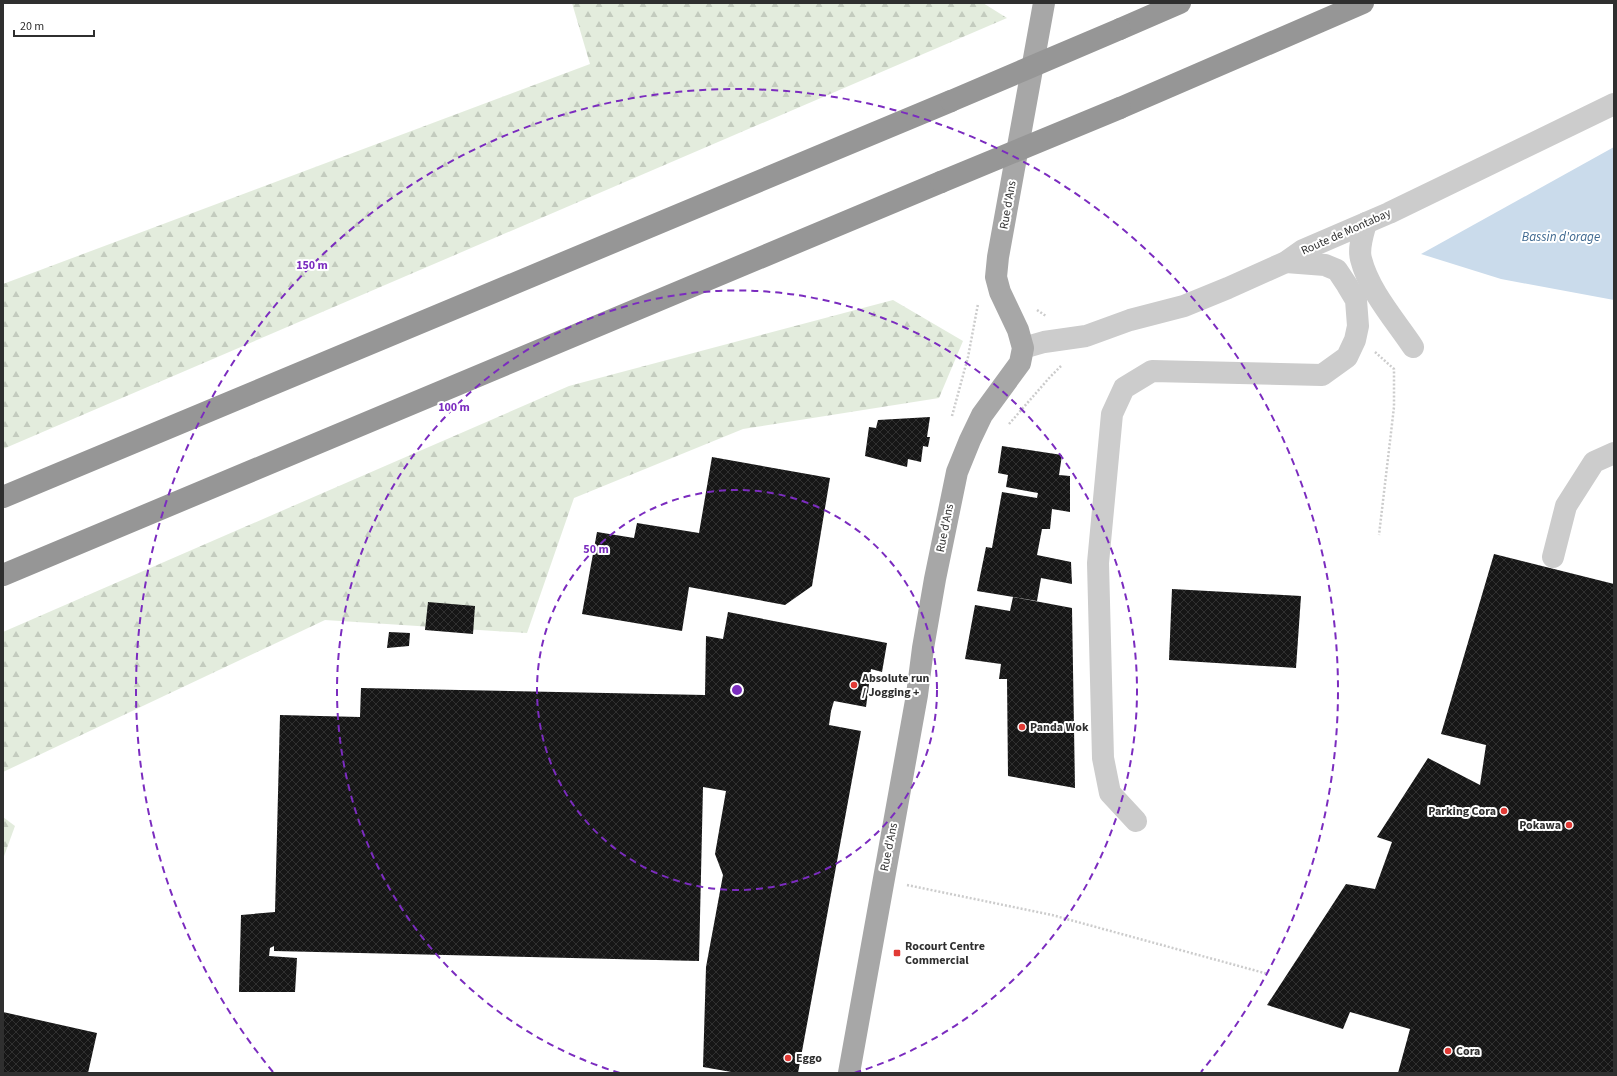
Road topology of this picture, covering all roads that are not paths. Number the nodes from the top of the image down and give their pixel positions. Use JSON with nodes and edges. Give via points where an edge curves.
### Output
{"nodes":[{"id":1,"x":1044,"y":3,"type":"edge"},
{"id":2,"x":1180,"y":3,"type":"edge"},
{"id":3,"x":1363,"y":3,"type":"edge"},
{"id":4,"x":1614,"y":104,"type":"edge"},
{"id":5,"x":1366,"y":223,"type":"junction"},
{"id":6,"x":1286,"y":262,"type":"junction"},
{"id":7,"x":1413,"y":347,"type":"dead end"},
{"id":8,"x":1023,"y":348,"type":"junction"},
{"id":9,"x":1614,"y":453,"type":"edge"},
{"id":10,"x":3,"y":497,"type":"edge"},
{"id":11,"x":1553,"y":557,"type":"dead end"},
{"id":12,"x":3,"y":575,"type":"edge"},
{"id":13,"x":1136,"y":821,"type":"dead end"},
{"id":14,"x":849,"y":1073,"type":"edge"}],
"edges":[{"from":1,"to":8,"type":"main road","name":"Rue d'Ans","via":[[996,277]]},
{"from":2,"to":10,"type":"highway","bridge":true},
{"from":3,"to":12,"type":"highway","bridge":true,"via":[[1120,108]]},
{"from":4,"to":5,"type":"street","name":"Route de Montabay"},
{"from":5,"to":6,"type":"street","name":"Route de Montabay","via":[[1303,250]]},
{"from":5,"to":7,"type":"street","via":[[1360,246],[1363,264],[1378,295]]},
{"from":6,"to":8,"type":"street","name":"Route de Montabay","via":[[1184,306],[1130,320],[1086,336]]},
{"from":6,"to":13,"type":"street","via":[[1312,263],[1338,270],[1356,300],[1358,326],[1347,357],[1322,375],[1152,371],[1124,388],[1112,414],[1098,563],[1103,758],[1110,793]]},
{"from":8,"to":14,"type":"main road","name":"Rue d'Ans","via":[[1020,363],[982,415],[957,472],[935,578],[916,702]]},
{"from":9,"to":11,"type":"street","via":[[1594,462],[1566,506]]}]}
